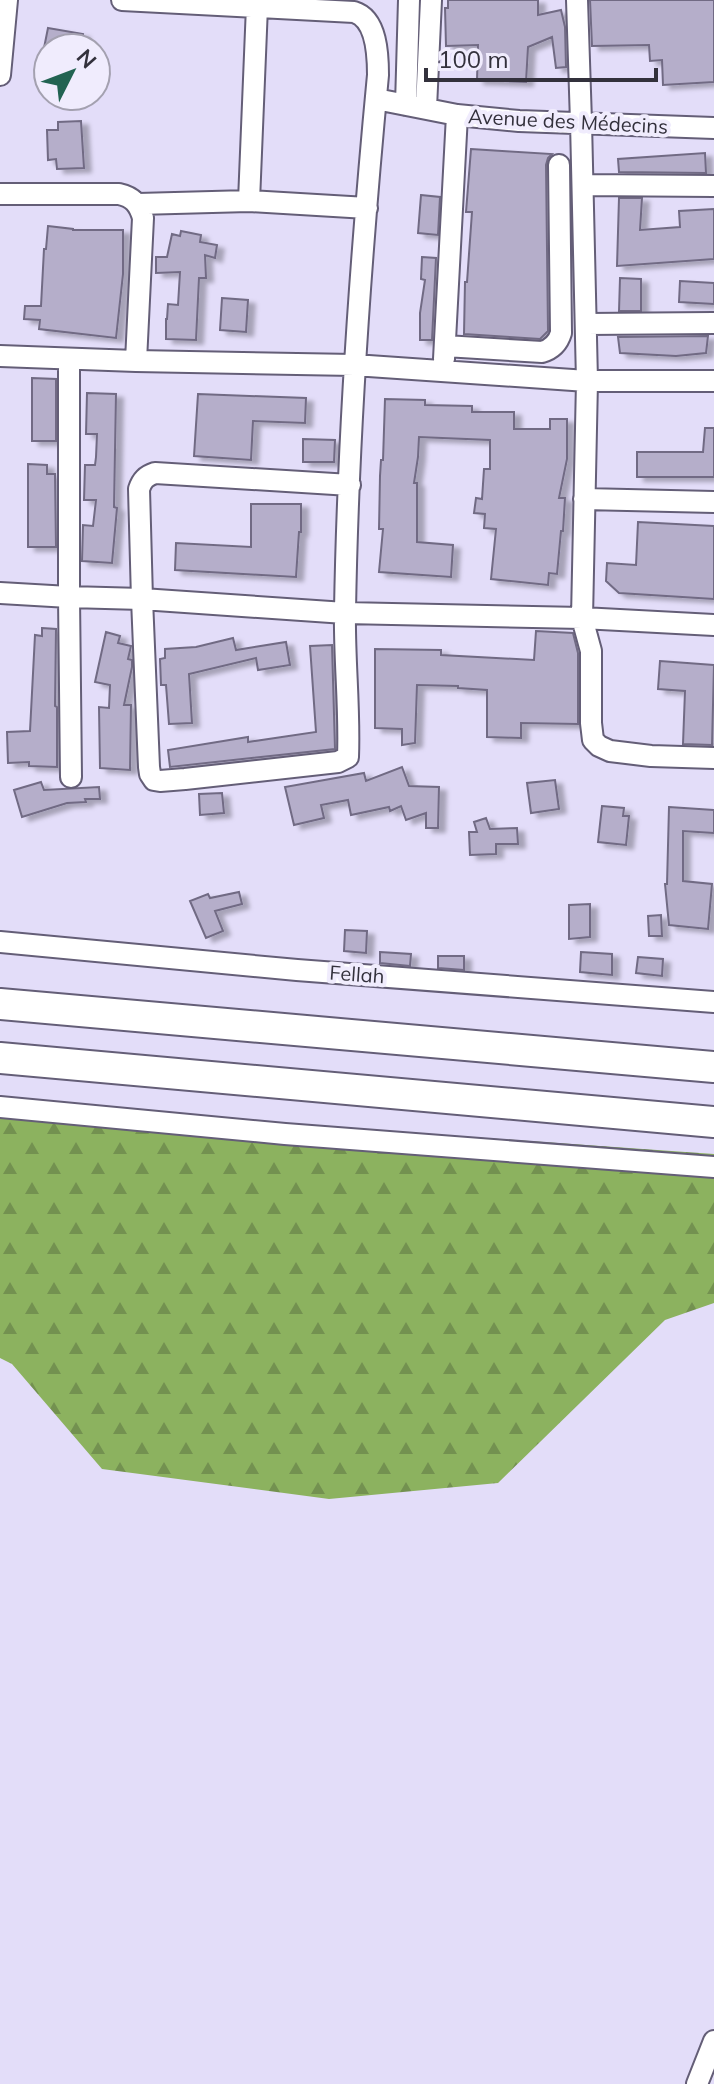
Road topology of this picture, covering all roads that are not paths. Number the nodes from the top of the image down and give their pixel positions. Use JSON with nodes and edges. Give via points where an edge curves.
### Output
{"nodes":[{"id":1,"x":7,"y":0,"type":"edge"},
{"id":2,"x":122,"y":0,"type":"edge"},
{"id":3,"x":409,"y":0,"type":"edge"},
{"id":4,"x":431,"y":0,"type":"edge"},
{"id":5,"x":577,"y":0,"type":"edge"},
{"id":6,"x":257,"y":6,"type":"junction"},
{"id":7,"x":367,"y":9,"type":"edge"},
{"id":8,"x":0,"y":75,"type":"edge"},
{"id":9,"x":376,"y":99,"type":"junction"},
{"id":10,"x":416,"y":106,"type":"junction"},
{"id":11,"x":457,"y":115,"type":"junction"},
{"id":12,"x":581,"y":122,"type":"junction"},
{"id":13,"x":714,"y":128,"type":"edge"},
{"id":14,"x":559,"y":165,"type":"dead end"},
{"id":15,"x":583,"y":185,"type":"junction"},
{"id":16,"x":714,"y":186,"type":"edge"},
{"id":17,"x":0,"y":194,"type":"edge"},
{"id":18,"x":249,"y":201,"type":"junction"},
{"id":19,"x":138,"y":204,"type":"junction"},
{"id":20,"x":367,"y":208,"type":"junction"},
{"id":21,"x":714,"y":323,"type":"edge"},
{"id":22,"x":586,"y":324,"type":"junction"},
{"id":23,"x":445,"y":346,"type":"junction"},
{"id":24,"x":0,"y":356,"type":"edge"},
{"id":25,"x":69,"y":359,"type":"junction"},
{"id":26,"x":136,"y":361,"type":"junction"},
{"id":27,"x":354,"y":365,"type":"junction"},
{"id":28,"x":444,"y":372,"type":"junction"},
{"id":29,"x":587,"y":381,"type":"junction"},
{"id":30,"x":714,"y":381,"type":"edge"},
{"id":31,"x":350,"y":485,"type":"junction"},
{"id":32,"x":584,"y":499,"type":"junction"},
{"id":33,"x":714,"y":502,"type":"edge"},
{"id":34,"x":0,"y":593,"type":"edge"},
{"id":35,"x":69,"y":597,"type":"junction"},
{"id":36,"x":142,"y":599,"type":"junction"},
{"id":37,"x":345,"y":613,"type":"junction"},
{"id":38,"x":582,"y":618,"type":"junction"},
{"id":39,"x":714,"y":625,"type":"edge"},
{"id":40,"x":714,"y":758,"type":"edge"},
{"id":41,"x":71,"y":777,"type":"dead end"},
{"id":42,"x":0,"y":942,"type":"edge"},
{"id":43,"x":714,"y":1002,"type":"edge"},
{"id":44,"x":0,"y":1004,"type":"edge"},
{"id":45,"x":0,"y":1058,"type":"edge"},
{"id":46,"x":714,"y":1067,"type":"edge"},
{"id":47,"x":0,"y":1107,"type":"edge"},
{"id":48,"x":714,"y":1122,"type":"edge"},
{"id":49,"x":714,"y":1167,"type":"edge"},
{"id":50,"x":714,"y":2041,"type":"edge"},
{"id":51,"x":697,"y":2084,"type":"edge"}],
"edges":[{"from":1,"to":8,"type":"street"},
{"from":2,"to":6,"type":"street"},
{"from":3,"to":10,"type":"street"},
{"from":4,"to":10,"type":"street"},
{"from":5,"to":12,"type":"street"},
{"from":6,"to":7,"type":"street"},
{"from":6,"to":18,"type":"street"},
{"from":7,"to":9,"type":"street","via":[[378,60]]},
{"from":9,"to":10,"type":"street","name":"Avenue des Médecins"},
{"from":9,"to":20,"type":"street"},
{"from":10,"to":11,"type":"street","name":"Avenue des Médecins"},
{"from":11,"to":12,"type":"street","name":"Avenue des Médecins"},
{"from":11,"to":23,"type":"street"},
{"from":12,"to":13,"type":"street","name":"Avenue des Médecins"},
{"from":12,"to":15,"type":"street"},
{"from":14,"to":23,"type":"street","via":[[557,343],[542,352]]},
{"from":15,"to":16,"type":"street"},
{"from":15,"to":22,"type":"street"},
{"from":17,"to":19,"type":"street","via":[[119,194]]},
{"from":18,"to":19,"type":"street"},
{"from":18,"to":20,"type":"street"},
{"from":19,"to":26,"type":"street","via":[[143,218]]},
{"from":20,"to":27,"type":"street"},
{"from":21,"to":22,"type":"street"},
{"from":22,"to":29,"type":"street"},
{"from":23,"to":28,"type":"street"},
{"from":24,"to":25,"type":"street"},
{"from":25,"to":26,"type":"street"},
{"from":25,"to":35,"type":"street"},
{"from":26,"to":27,"type":"street"},
{"from":27,"to":28,"type":"street"},
{"from":27,"to":31,"type":"street"},
{"from":28,"to":29,"type":"street"},
{"from":29,"to":30,"type":"street"},
{"from":29,"to":32,"type":"street"},
{"from":31,"to":36,"type":"street","via":[[150,475],[139,489]]},
{"from":31,"to":37,"type":"street"},
{"from":32,"to":33,"type":"street"},
{"from":32,"to":38,"type":"street"},
{"from":34,"to":35,"type":"street"},
{"from":35,"to":36,"type":"street"},
{"from":35,"to":41,"type":"street"},
{"from":36,"to":37,"type":"street"},
{"from":36,"to":37,"type":"street","via":[[149,767],[160,781],[347,758]]},
{"from":37,"to":38,"type":"street"},
{"from":38,"to":39,"type":"street"},
{"from":38,"to":40,"type":"street","via":[[591,651],[593,740],[610,751]]},
{"from":42,"to":43,"type":"street","name":"Fellah"},
{"from":44,"to":46,"type":"highway"},
{"from":45,"to":48,"type":"highway"},
{"from":47,"to":49,"type":"street"},
{"from":50,"to":51,"type":"street"}]}
